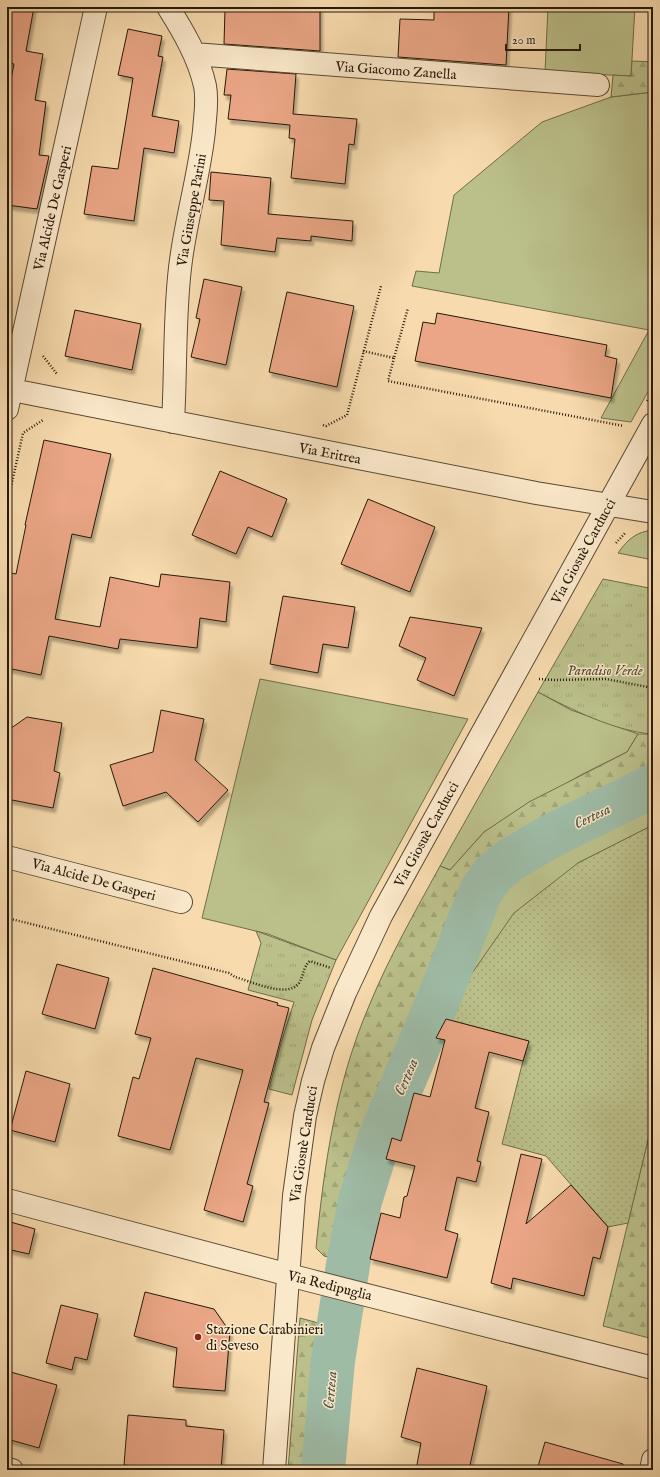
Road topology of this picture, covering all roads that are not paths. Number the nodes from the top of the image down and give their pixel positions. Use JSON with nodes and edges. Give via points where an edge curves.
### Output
{"nodes":[{"id":1,"x":96,"y":7,"type":"edge"},
{"id":2,"x":168,"y":7,"type":"edge"},
{"id":3,"x":194,"y":54,"type":"junction"},
{"id":4,"x":598,"y":85,"type":"dead end"},
{"id":5,"x":8,"y":396,"type":"edge"},
{"id":6,"x":173,"y":422,"type":"junction"},
{"id":7,"x":653,"y":424,"type":"edge"},
{"id":8,"x":609,"y":504,"type":"junction"},
{"id":9,"x":648,"y":511,"type":"edge"},
{"id":10,"x":7,"y":856,"type":"edge"},
{"id":11,"x":181,"y":902,"type":"dead end"},
{"id":12,"x":7,"y":1200,"type":"edge"},
{"id":13,"x":289,"y":1275,"type":"junction"},
{"id":14,"x":653,"y":1368,"type":"edge"},
{"id":15,"x":653,"y":1460,"type":"edge"},
{"id":16,"x":7,"y":1469,"type":"edge"},
{"id":17,"x":12,"y":1470,"type":"edge"},
{"id":18,"x":274,"y":1470,"type":"edge"},
{"id":19,"x":651,"y":1470,"type":"edge"}],
"edges":[{"from":1,"to":5,"type":"street","name":"Via Alcide De Gasperi"},
{"from":2,"to":3,"type":"street","name":"Via Giuseppe Parini"},
{"from":3,"to":4,"type":"street","name":"Via Giacomo Zanella"},
{"from":3,"to":6,"type":"street","name":"Via Giuseppe Parini","via":[[205,87],[206,106],[198,174],[180,266]]},
{"from":5,"to":6,"type":"street","name":"Via Eritrea"},
{"from":6,"to":8,"type":"street","name":"Via Eritrea","via":[[536,493]]},
{"from":7,"to":8,"type":"street","name":"Via Giosuè Carducci"},
{"from":8,"to":9,"type":"street","name":"Via Eritrea"},
{"from":8,"to":13,"type":"street","name":"Via Giosuè Carducci","via":[[381,916],[344,993],[323,1048],[305,1116],[298,1162]]},
{"from":10,"to":11,"type":"street","name":"Via Alcide De Gasperi"},
{"from":12,"to":13,"type":"street","name":"Via Redipuglia"},
{"from":13,"to":14,"type":"street","name":"Via Redipuglia"},
{"from":13,"to":18,"type":"street","name":"Via Giosuè Carducci"},
{"from":15,"to":19,"type":"street"},
{"from":16,"to":17,"type":"street"}]}
